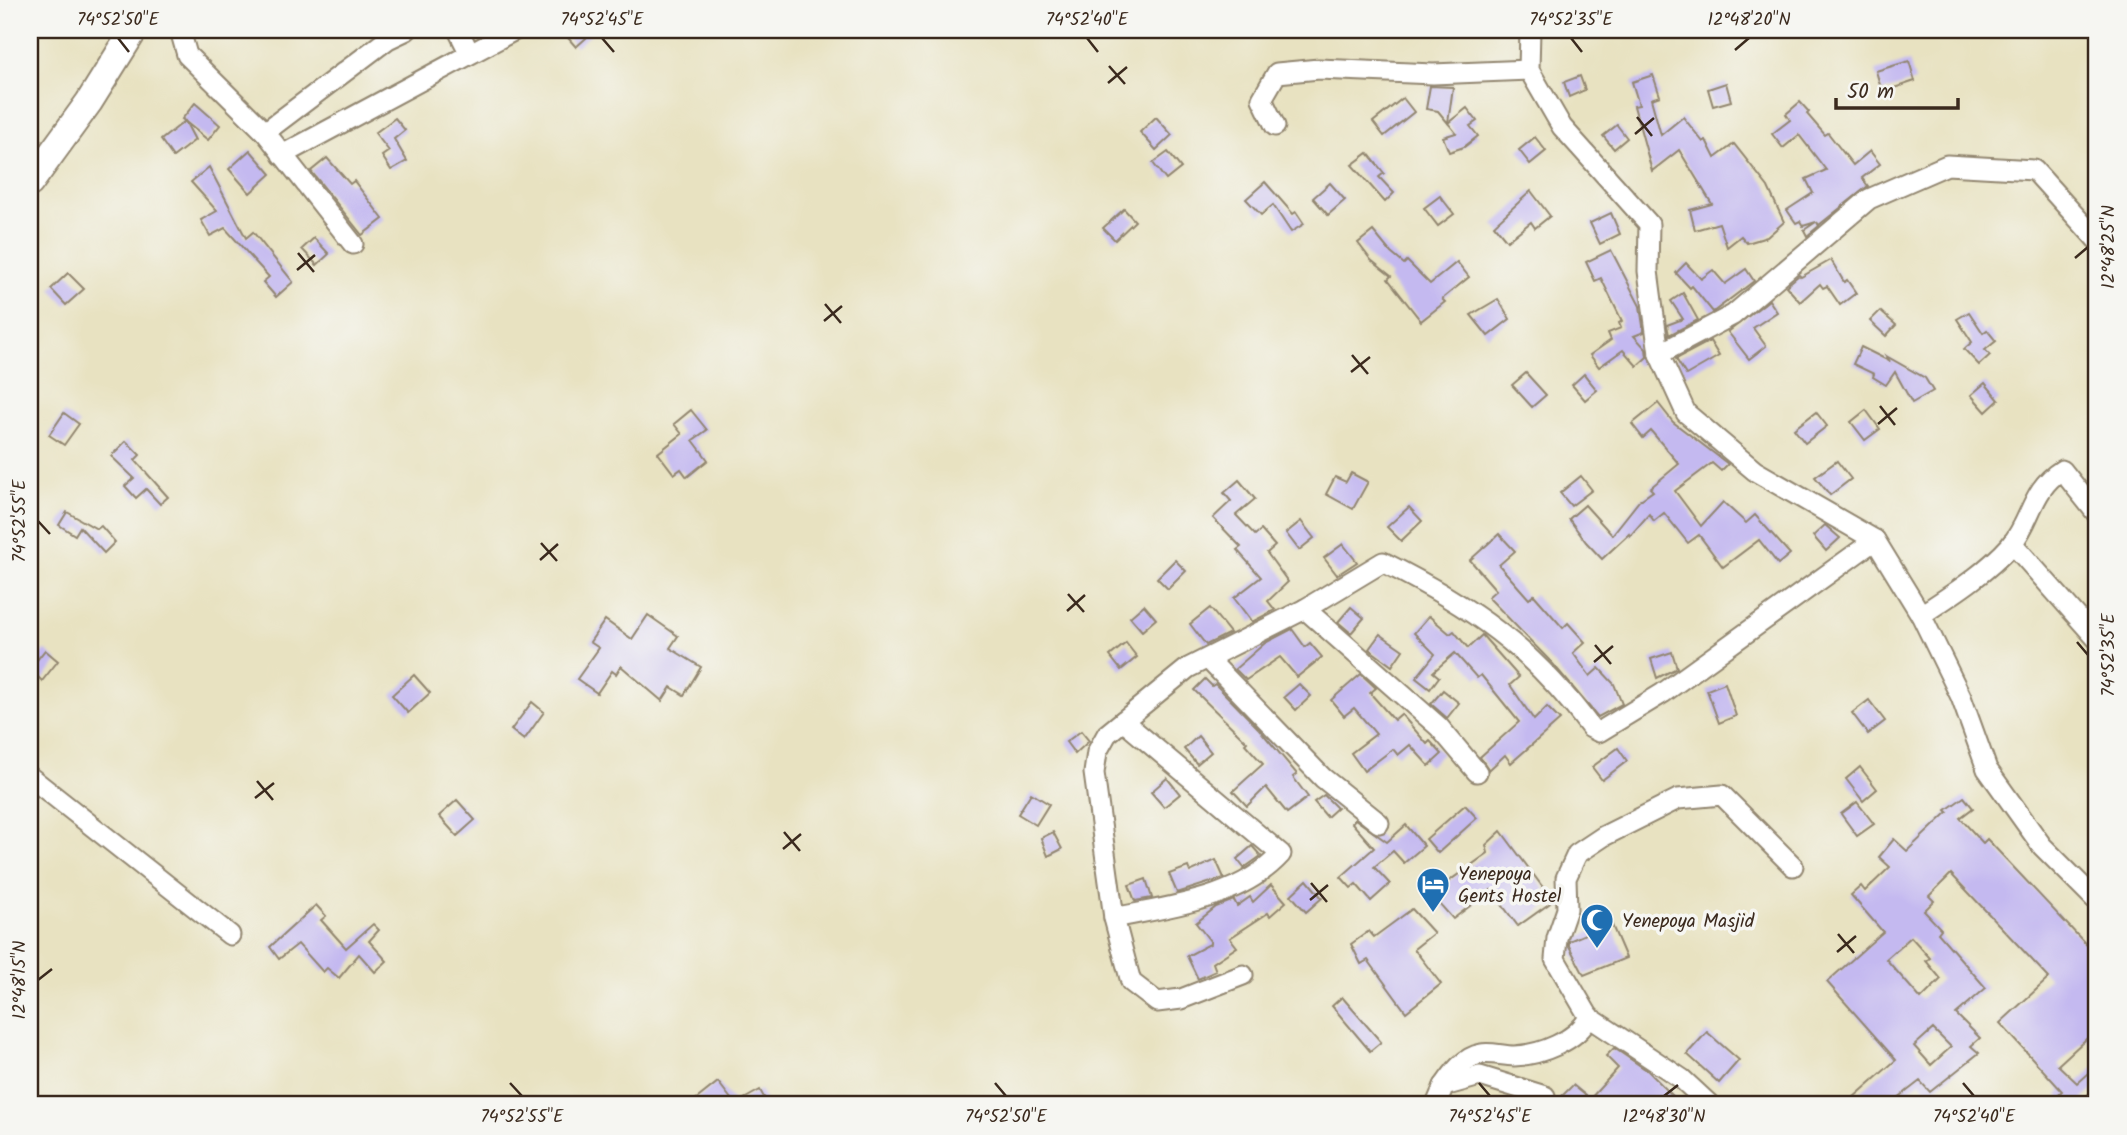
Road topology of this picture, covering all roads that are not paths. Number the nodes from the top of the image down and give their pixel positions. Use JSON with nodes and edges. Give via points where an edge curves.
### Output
{"nodes":[{"id":1,"x":134,"y":30,"type":"edge"},
{"id":2,"x":180,"y":30,"type":"edge"},
{"id":3,"x":407,"y":30,"type":"edge"},
{"id":4,"x":458,"y":30,"type":"edge"},
{"id":5,"x":515,"y":30,"type":"edge"},
{"id":6,"x":1530,"y":30,"type":"edge"},
{"id":7,"x":469,"y":52,"type":"junction"},
{"id":8,"x":1529,"y":70,"type":"junction"},
{"id":9,"x":1275,"y":127,"type":"dead end"},
{"id":10,"x":265,"y":132,"type":"junction"},
{"id":11,"x":282,"y":155,"type":"junction"},
{"id":12,"x":30,"y":183,"type":"edge"},
{"id":13,"x":2097,"y":240,"type":"edge"},
{"id":14,"x":353,"y":244,"type":"dead end"},
{"id":15,"x":1659,"y":354,"type":"junction"},
{"id":16,"x":2097,"y":514,"type":"edge"},
{"id":17,"x":1875,"y":540,"type":"junction"},
{"id":18,"x":2012,"y":543,"type":"junction"},
{"id":19,"x":1305,"y":609,"type":"junction"},
{"id":20,"x":1922,"y":615,"type":"junction"},
{"id":21,"x":2097,"y":639,"type":"edge"},
{"id":22,"x":1208,"y":659,"type":"junction"},
{"id":23,"x":1123,"y":721,"type":"junction"},
{"id":24,"x":1476,"y":772,"type":"dead end"},
{"id":25,"x":30,"y":777,"type":"edge"},
{"id":26,"x":1379,"y":823,"type":"dead end"},
{"id":27,"x":1793,"y":866,"type":"dead end"},
{"id":28,"x":2097,"y":901,"type":"edge"},
{"id":29,"x":1114,"y":918,"type":"junction"},
{"id":30,"x":230,"y":935,"type":"dead end"},
{"id":31,"x":1243,"y":975,"type":"dead end"},
{"id":32,"x":1590,"y":1017,"type":"junction"},
{"id":33,"x":1444,"y":1086,"type":"junction"},
{"id":34,"x":1545,"y":1096,"type":"dead end"},
{"id":35,"x":1436,"y":1105,"type":"edge"},
{"id":36,"x":1710,"y":1105,"type":"edge"}],
"edges":[{"from":1,"to":12,"type":"main road"},
{"from":2,"to":10,"type":"street","via":[[187,55]]},
{"from":3,"to":10,"type":"street","via":[[388,38]]},
{"from":4,"to":7,"type":"street"},
{"from":5,"to":7,"type":"street","via":[[484,49]]},
{"from":6,"to":8,"type":"street"},
{"from":7,"to":11,"type":"street"},
{"from":8,"to":9,"type":"street","via":[[1277,73],[1262,99]]},
{"from":8,"to":15,"type":"street","via":[[1562,127],[1649,224],[1648,271]]},
{"from":10,"to":11,"type":"street"},
{"from":11,"to":14,"type":"street"},
{"from":13,"to":15,"type":"street","via":[[2034,170],[1947,165],[1869,199],[1733,315]]},
{"from":15,"to":17,"type":"street","via":[[1686,413],[1755,471]]},
{"from":16,"to":18,"type":"street","via":[[2062,470],[2045,480]]},
{"from":17,"to":19,"type":"street","via":[[1663,693],[1600,732],[1591,728],[1544,671],[1494,625],[1383,562]]},
{"from":17,"to":20,"type":"street"},
{"from":18,"to":20,"type":"street","via":[[1976,578]]},
{"from":18,"to":21,"type":"street"},
{"from":19,"to":22,"type":"street"},
{"from":19,"to":24,"type":"street","via":[[1439,727]]},
{"from":20,"to":28,"type":"street","via":[[1961,697],[1987,769],[2042,846]]},
{"from":22,"to":23,"type":"street","via":[[1188,668]]},
{"from":22,"to":26,"type":"street","via":[[1323,778]]},
{"from":23,"to":29,"type":"street","via":[[1107,734],[1097,752],[1094,773]]},
{"from":23,"to":29,"type":"street","via":[[1281,854],[1267,870],[1201,901]]},
{"from":25,"to":30,"type":"street"},
{"from":27,"to":32,"type":"street","via":[[1722,795],[1678,799],[1577,854],[1566,878],[1567,909],[1555,959]]},
{"from":29,"to":31,"type":"street","via":[[1131,982],[1157,1002],[1181,999]]},
{"from":32,"to":33,"type":"street","via":[[1584,1027],[1540,1052],[1479,1054],[1458,1066]]},
{"from":32,"to":36,"type":"street","via":[[1682,1079]]},
{"from":33,"to":34,"type":"street","via":[[1480,1076]]},
{"from":33,"to":35,"type":"street"}]}
